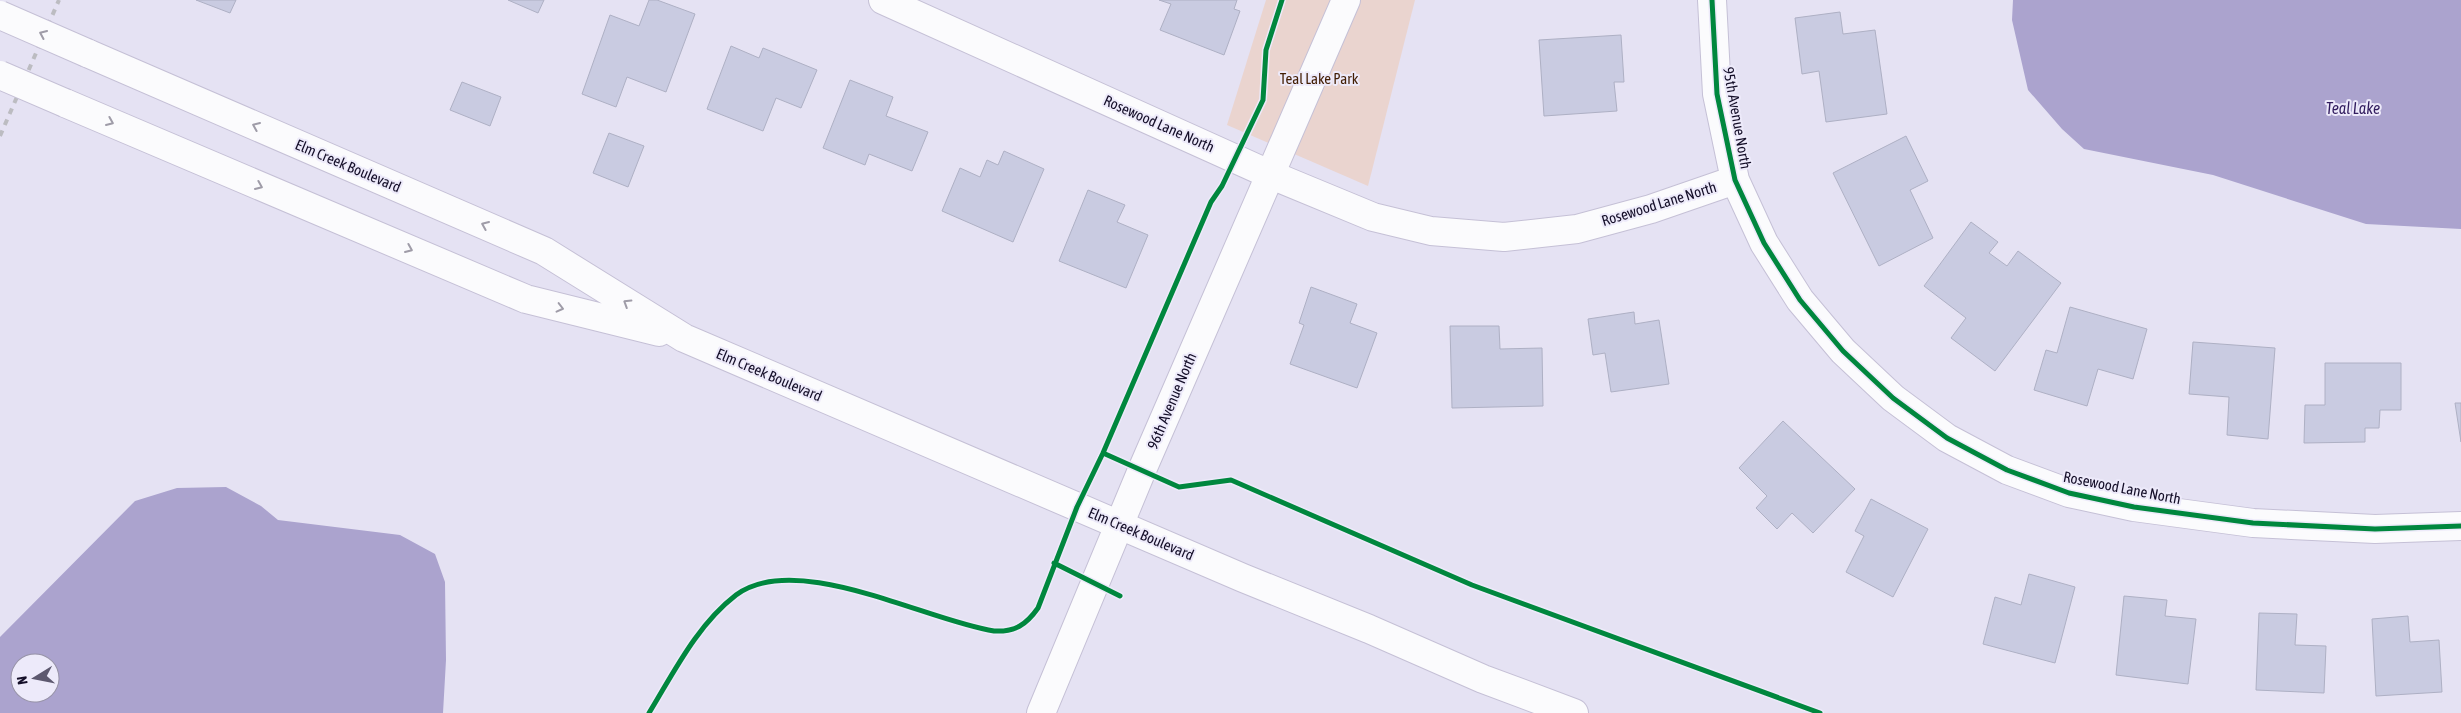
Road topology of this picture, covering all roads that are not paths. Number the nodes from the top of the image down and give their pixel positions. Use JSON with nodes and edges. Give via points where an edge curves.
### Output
{"nodes":[{"id":1,"x":883,"y":0,"type":"edge"},
{"id":2,"x":1346,"y":0,"type":"edge"},
{"id":3,"x":1712,"y":0,"type":"edge"},
{"id":4,"x":0,"y":15,"type":"edge"},
{"id":5,"x":0,"y":75,"type":"edge"},
{"id":6,"x":1270,"y":174,"type":"junction"},
{"id":7,"x":1735,"y":180,"type":"junction"},
{"id":8,"x":684,"y":338,"type":"junction"},
{"id":9,"x":1119,"y":524,"type":"junction"},
{"id":10,"x":2461,"y":526,"type":"edge"},
{"id":11,"x":1041,"y":713,"type":"edge"},
{"id":12,"x":1574,"y":713,"type":"edge"}],
"edges":[{"from":1,"to":6,"type":"street","name":"Rosewood Lane North"},
{"from":2,"to":6,"type":"street","name":"96th Avenue North"},
{"from":3,"to":7,"type":"street","name":"95th Avenue North","via":[[1717,94]]},
{"from":8,"to":4,"type":"street","name":"Elm Creek Boulevard","one_way":true,"bridge":true,"via":[[544,251]]},
{"from":5,"to":8,"type":"street","name":"Elm Creek Boulevard","one_way":true,"bridge":true,"via":[[526,299]]},
{"from":6,"to":7,"type":"street","name":"Rosewood Lane North","via":[[1373,217],[1431,231],[1504,237],[1577,229],[1651,209]]},
{"from":6,"to":9,"type":"street","name":"96th Avenue North"},
{"from":7,"to":10,"type":"street","name":"Rosewood Lane North","via":[[1764,243],[1800,300],[1843,351],[1893,398],[1947,438],[2007,470],[2069,493],[2134,507],[2253,523],[2375,529]]},
{"from":8,"to":9,"type":"street","name":"Elm Creek Boulevard"},
{"from":9,"to":11,"type":"street","name":"96th Avenue North"},
{"from":9,"to":12,"type":"street","name":"Elm Creek Boulevard","via":[[1483,679]]}]}
